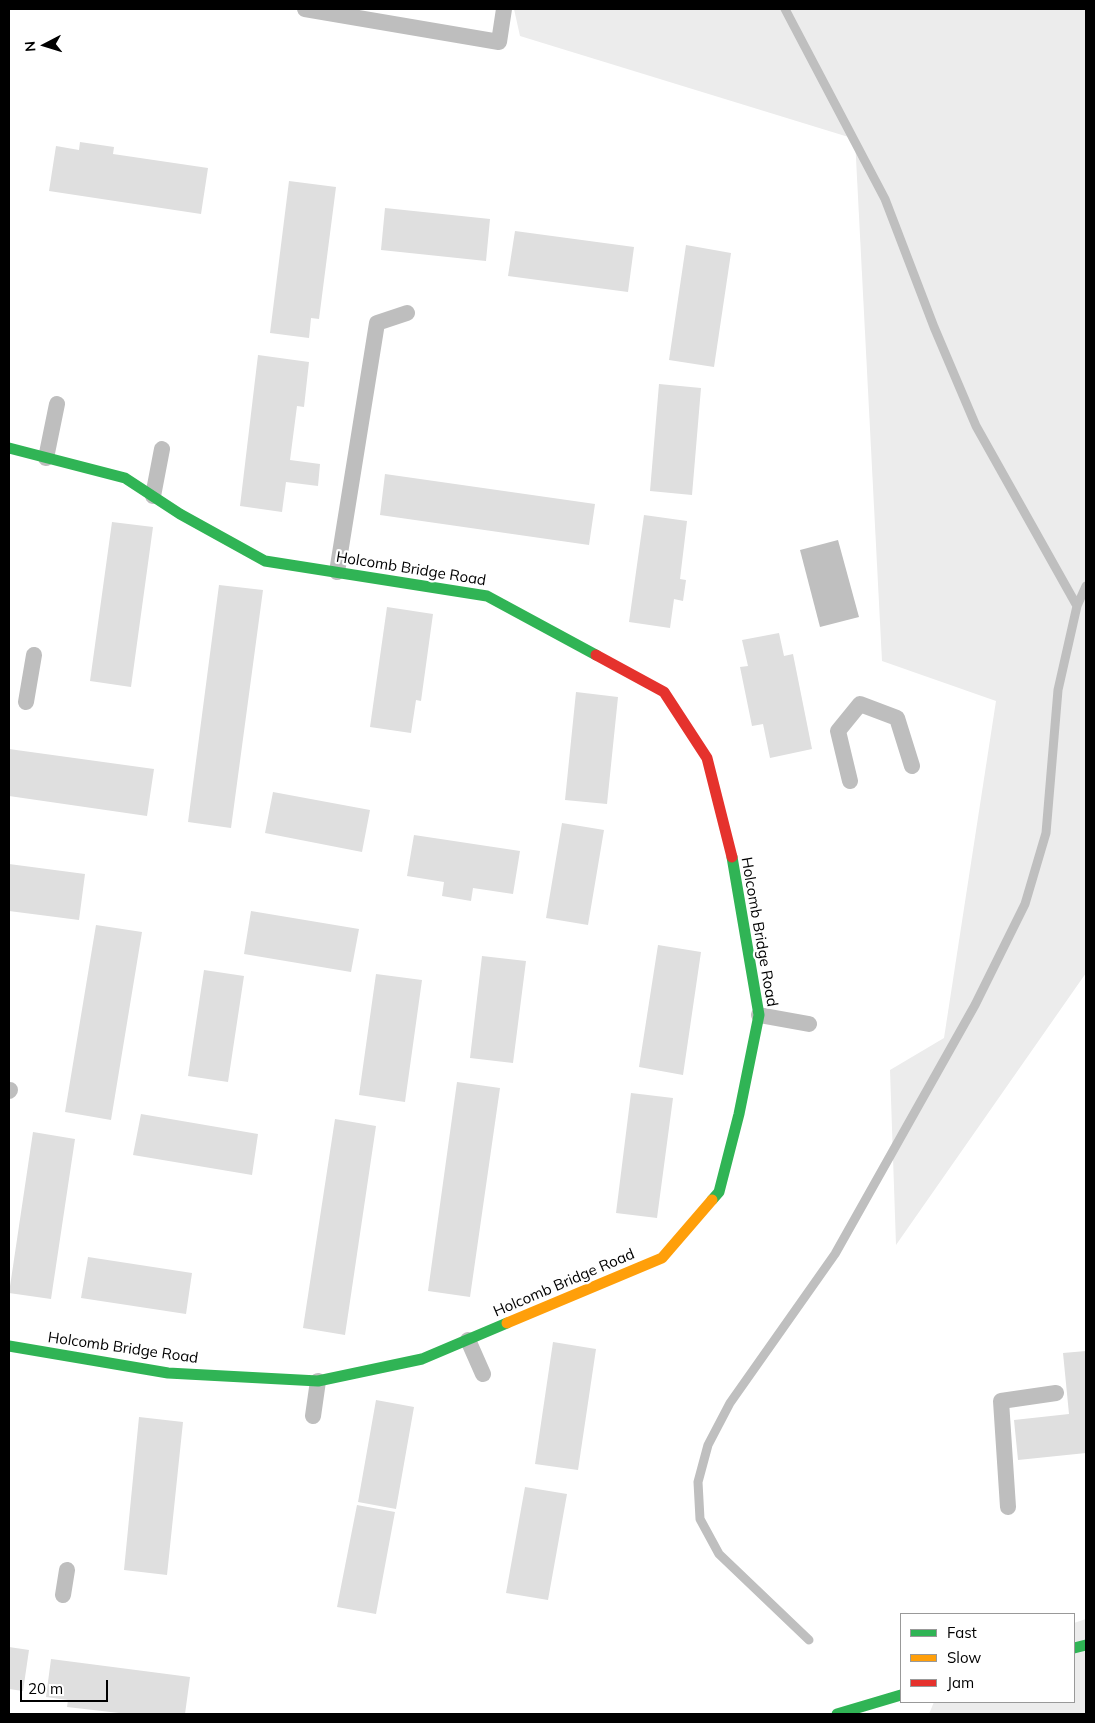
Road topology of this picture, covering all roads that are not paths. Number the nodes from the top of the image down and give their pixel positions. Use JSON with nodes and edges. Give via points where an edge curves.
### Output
{"nodes":[{"id":1,"x":305,"y":9,"type":"edge"},
{"id":2,"x":504,"y":9,"type":"edge"},
{"id":3,"x":406,"y":313,"type":"dead end"},
{"id":4,"x":57,"y":404,"type":"dead end"},
{"id":5,"x":9,"y":448,"type":"edge"},
{"id":6,"x":162,"y":449,"type":"dead end"},
{"id":7,"x":46,"y":458,"type":"junction"},
{"id":8,"x":153,"y":496,"type":"junction"},
{"id":9,"x":336,"y":572,"type":"junction"},
{"id":10,"x":34,"y":655,"type":"dead end"},
{"id":11,"x":26,"y":702,"type":"dead end"},
{"id":12,"x":912,"y":766,"type":"dead end"},
{"id":13,"x":850,"y":781,"type":"dead end"},
{"id":14,"x":759,"y":1015,"type":"junction"},
{"id":15,"x":808,"y":1024,"type":"dead end"},
{"id":16,"x":468,"y":1340,"type":"junction"},
{"id":17,"x":9,"y":1346,"type":"edge"},
{"id":18,"x":483,"y":1374,"type":"dead end"},
{"id":19,"x":318,"y":1381,"type":"junction"},
{"id":20,"x":1056,"y":1393,"type":"dead end"},
{"id":21,"x":313,"y":1416,"type":"dead end"},
{"id":22,"x":1008,"y":1508,"type":"dead end"},
{"id":23,"x":67,"y":1570,"type":"dead end"},
{"id":24,"x":63,"y":1595,"type":"dead end"},
{"id":25,"x":900,"y":1695,"type":"edge"},
{"id":26,"x":837,"y":1714,"type":"edge"}],
"edges":[{"from":1,"to":2,"type":"lane","via":[[499,42]]},
{"from":3,"to":9,"type":"lane","via":[[377,324]]},
{"from":4,"to":7,"type":"lane"},
{"from":5,"to":7,"type":"street","name":"Holcomb Bridge Road"},
{"from":6,"to":8,"type":"lane"},
{"from":7,"to":8,"type":"street","name":"Holcomb Bridge Road","via":[[125,478]]},
{"from":8,"to":9,"type":"street","name":"Holcomb Bridge Road","via":[[265,561]]},
{"from":9,"to":14,"type":"street","name":"Holcomb Bridge Road","via":[[488,596],[664,692],[707,758],[733,862]]},
{"from":10,"to":11,"type":"lane"},
{"from":12,"to":13,"type":"lane","via":[[897,718],[860,704],[838,731]]},
{"from":14,"to":15,"type":"lane"},
{"from":14,"to":16,"type":"street","name":"Holcomb Bridge Road","via":[[720,1192],[662,1258]]},
{"from":16,"to":18,"type":"lane"},
{"from":16,"to":19,"type":"street","name":"Holcomb Bridge Road","via":[[422,1359]]},
{"from":17,"to":19,"type":"street","name":"Holcomb Bridge Road","via":[[168,1373]]},
{"from":19,"to":21,"type":"lane"},
{"from":20,"to":22,"type":"lane","via":[[1002,1401]]},
{"from":23,"to":24,"type":"lane"},
{"from":25,"to":26,"type":"street"}]}
